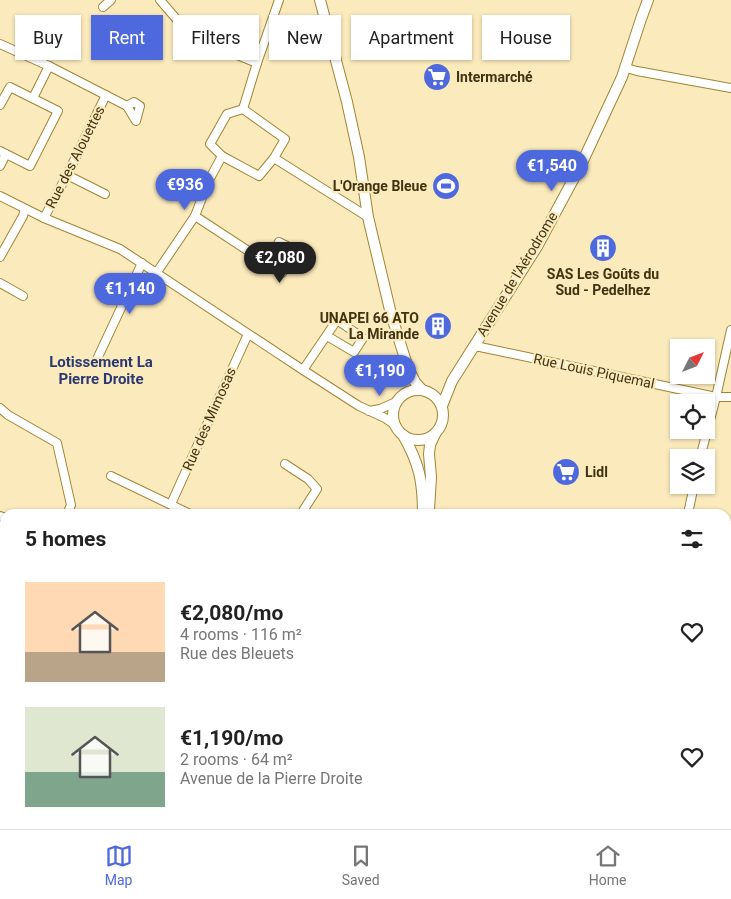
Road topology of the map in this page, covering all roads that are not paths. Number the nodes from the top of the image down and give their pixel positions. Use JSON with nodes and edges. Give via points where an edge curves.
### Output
{"nodes":[{"id":1,"x":110,"y":0,"type":"edge"},
{"id":2,"x":160,"y":0,"type":"edge"},
{"id":3,"x":279,"y":0,"type":"edge"},
{"id":4,"x":320,"y":0,"type":"edge"},
{"id":5,"x":648,"y":0,"type":"edge"},
{"id":6,"x":103,"y":7,"type":"dead end"},
{"id":7,"x":0,"y":44,"type":"edge"},
{"id":8,"x":257,"y":63,"type":"junction"},
{"id":9,"x":49,"y":66,"type":"junction"},
{"id":10,"x":626,"y":68,"type":"junction"},
{"id":11,"x":731,"y":88,"type":"edge"},
{"id":12,"x":106,"y":95,"type":"junction"},
{"id":13,"x":33,"y":98,"type":"junction"},
{"id":14,"x":0,"y":106,"type":"edge"},
{"id":15,"x":127,"y":106,"type":"dead end"},
{"id":16,"x":243,"y":110,"type":"junction"},
{"id":17,"x":3,"y":153,"type":"edge"},
{"id":18,"x":222,"y":156,"type":"junction"},
{"id":19,"x":274,"y":158,"type":"junction"},
{"id":20,"x":0,"y":166,"type":"edge"},
{"id":21,"x":67,"y":176,"type":"junction"},
{"id":22,"x":105,"y":194,"type":"dead end"},
{"id":23,"x":0,"y":196,"type":"edge"},
{"id":24,"x":25,"y":209,"type":"junction"},
{"id":25,"x":195,"y":216,"type":"junction"},
{"id":26,"x":368,"y":217,"type":"junction"},
{"id":27,"x":44,"y":218,"type":"junction"},
{"id":28,"x":0,"y":257,"type":"edge"},
{"id":29,"x":142,"y":263,"type":"junction"},
{"id":30,"x":267,"y":263,"type":"dead end"},
{"id":31,"x":157,"y":272,"type":"junction"},
{"id":32,"x":0,"y":283,"type":"edge"},
{"id":33,"x":23,"y":296,"type":"dead end"},
{"id":34,"x":731,"y":330,"type":"edge"},
{"id":35,"x":248,"y":334,"type":"junction"},
{"id":36,"x":327,"y":336,"type":"junction"},
{"id":37,"x":473,"y":347,"type":"junction"},
{"id":38,"x":98,"y":357,"type":"dead end"},
{"id":39,"x":408,"y":368,"type":"junction"},
{"id":40,"x":303,"y":370,"type":"junction"},
{"id":41,"x":452,"y":381,"type":"junction"},
{"id":42,"x":426,"y":391,"type":"junction"},
{"id":43,"x":716,"y":397,"type":"junction"},
{"id":44,"x":731,"y":397,"type":"edge"},
{"id":45,"x":399,"y":399,"type":"junction"},
{"id":46,"x":442,"y":406,"type":"junction"},
{"id":47,"x":0,"y":408,"type":"edge"},
{"id":48,"x":369,"y":411,"type":"junction"},
{"id":49,"x":395,"y":425,"type":"junction"},
{"id":50,"x":435,"y":434,"type":"junction"},
{"id":51,"x":403,"y":435,"type":"junction"},
{"id":52,"x":702,"y":449,"type":"edge"},
{"id":53,"x":285,"y":464,"type":"dead end"},
{"id":54,"x":111,"y":476,"type":"dead end"},
{"id":55,"x":692,"y":494,"type":"edge"},
{"id":56,"x":171,"y":504,"type":"junction"},
{"id":57,"x":69,"y":509,"type":"edge"},
{"id":58,"x":180,"y":509,"type":"edge"},
{"id":59,"x":304,"y":509,"type":"edge"},
{"id":60,"x":423,"y":509,"type":"edge"},
{"id":61,"x":430,"y":509,"type":"edge"},
{"id":62,"x":689,"y":509,"type":"edge"}],
"edges":[{"from":1,"to":6,"type":"street"},
{"from":2,"to":8,"type":"street","via":[[191,36]]},
{"from":3,"to":8,"type":"street"},
{"from":4,"to":26,"type":"main road","via":[[347,102]]},
{"from":5,"to":10,"type":"main road","name":"Avenue de l'Aérodrome"},
{"from":7,"to":9,"type":"street"},
{"from":8,"to":16,"type":"street"},
{"from":9,"to":12,"type":"street"},
{"from":9,"to":13,"type":"street"},
{"from":10,"to":11,"type":"street"},
{"from":10,"to":37,"type":"main road","name":"Avenue de l'Aérodrome","via":[[581,165],[538,244]]},
{"from":12,"to":15,"type":"street"},
{"from":12,"to":21,"type":"street","name":"Rue des Alouettes"},
{"from":13,"to":14,"type":"street","via":[[10,87]]},
{"from":13,"to":17,"type":"street","via":[[58,111],[30,166]]},
{"from":16,"to":18,"type":"street","via":[[227,114],[210,144]]},
{"from":16,"to":19,"type":"street","via":[[285,139]]},
{"from":17,"to":20,"type":"street"},
{"from":18,"to":19,"type":"street","via":[[259,176]]},
{"from":18,"to":25,"type":"street"},
{"from":19,"to":26,"type":"street"},
{"from":21,"to":22,"type":"street"},
{"from":21,"to":27,"type":"street","name":"Rue des Alouettes"},
{"from":23,"to":24,"type":"street"},
{"from":24,"to":27,"type":"street"},
{"from":24,"to":28,"type":"street"},
{"from":25,"to":30,"type":"street"},
{"from":25,"to":31,"type":"street"},
{"from":26,"to":39,"type":"main road","via":[[391,314]]},
{"from":27,"to":29,"type":"street","via":[[120,249]]},
{"from":29,"to":31,"type":"street"},
{"from":29,"to":38,"type":"street"},
{"from":31,"to":35,"type":"street"},
{"from":32,"to":33,"type":"street"},
{"from":34,"to":43,"type":"street"},
{"from":35,"to":40,"type":"street"},
{"from":35,"to":56,"type":"street","name":"Rue des Mimosas"},
{"from":36,"to":36,"type":"street","via":[[354,352],[364,338],[337,320]]},
{"from":36,"to":40,"type":"street"},
{"from":37,"to":41,"type":"main road","name":"Avenue de l'Aérodrome"},
{"from":37,"to":43,"type":"street","name":"Rue Louis Piquemal"},
{"from":39,"to":42,"type":"main road","via":[[415,382]]},
{"from":39,"to":45,"type":"main road","via":[[408,380]]},
{"from":40,"to":48,"type":"street"},
{"from":41,"to":42,"type":"main road"},
{"from":41,"to":46,"type":"main road","name":"Avenue de l'Aérodrome"},
{"from":42,"to":45,"type":"main road","via":[[407,392]]},
{"from":42,"to":46,"type":"main road","via":[[435,395]]},
{"from":43,"to":44,"type":"street","name":"Rue Louis Piquemal"},
{"from":43,"to":52,"type":"street"},
{"from":45,"to":48,"type":"street"},
{"from":45,"to":49,"type":"main road","via":[[394,410]]},
{"from":46,"to":50,"type":"main road","via":[[442,426]]},
{"from":47,"to":57,"type":"street","via":[[57,443]]},
{"from":48,"to":49,"type":"street"},
{"from":49,"to":51,"type":"main road"},
{"from":50,"to":51,"type":"main road","via":[[420,440]]},
{"from":50,"to":61,"type":"main road","via":[[429,454]]},
{"from":51,"to":60,"type":"main road","via":[[418,466]]},
{"from":53,"to":59,"type":"street","via":[[317,489]]},
{"from":54,"to":56,"type":"street"},
{"from":55,"to":62,"type":"street"},
{"from":56,"to":58,"type":"street"}]}
